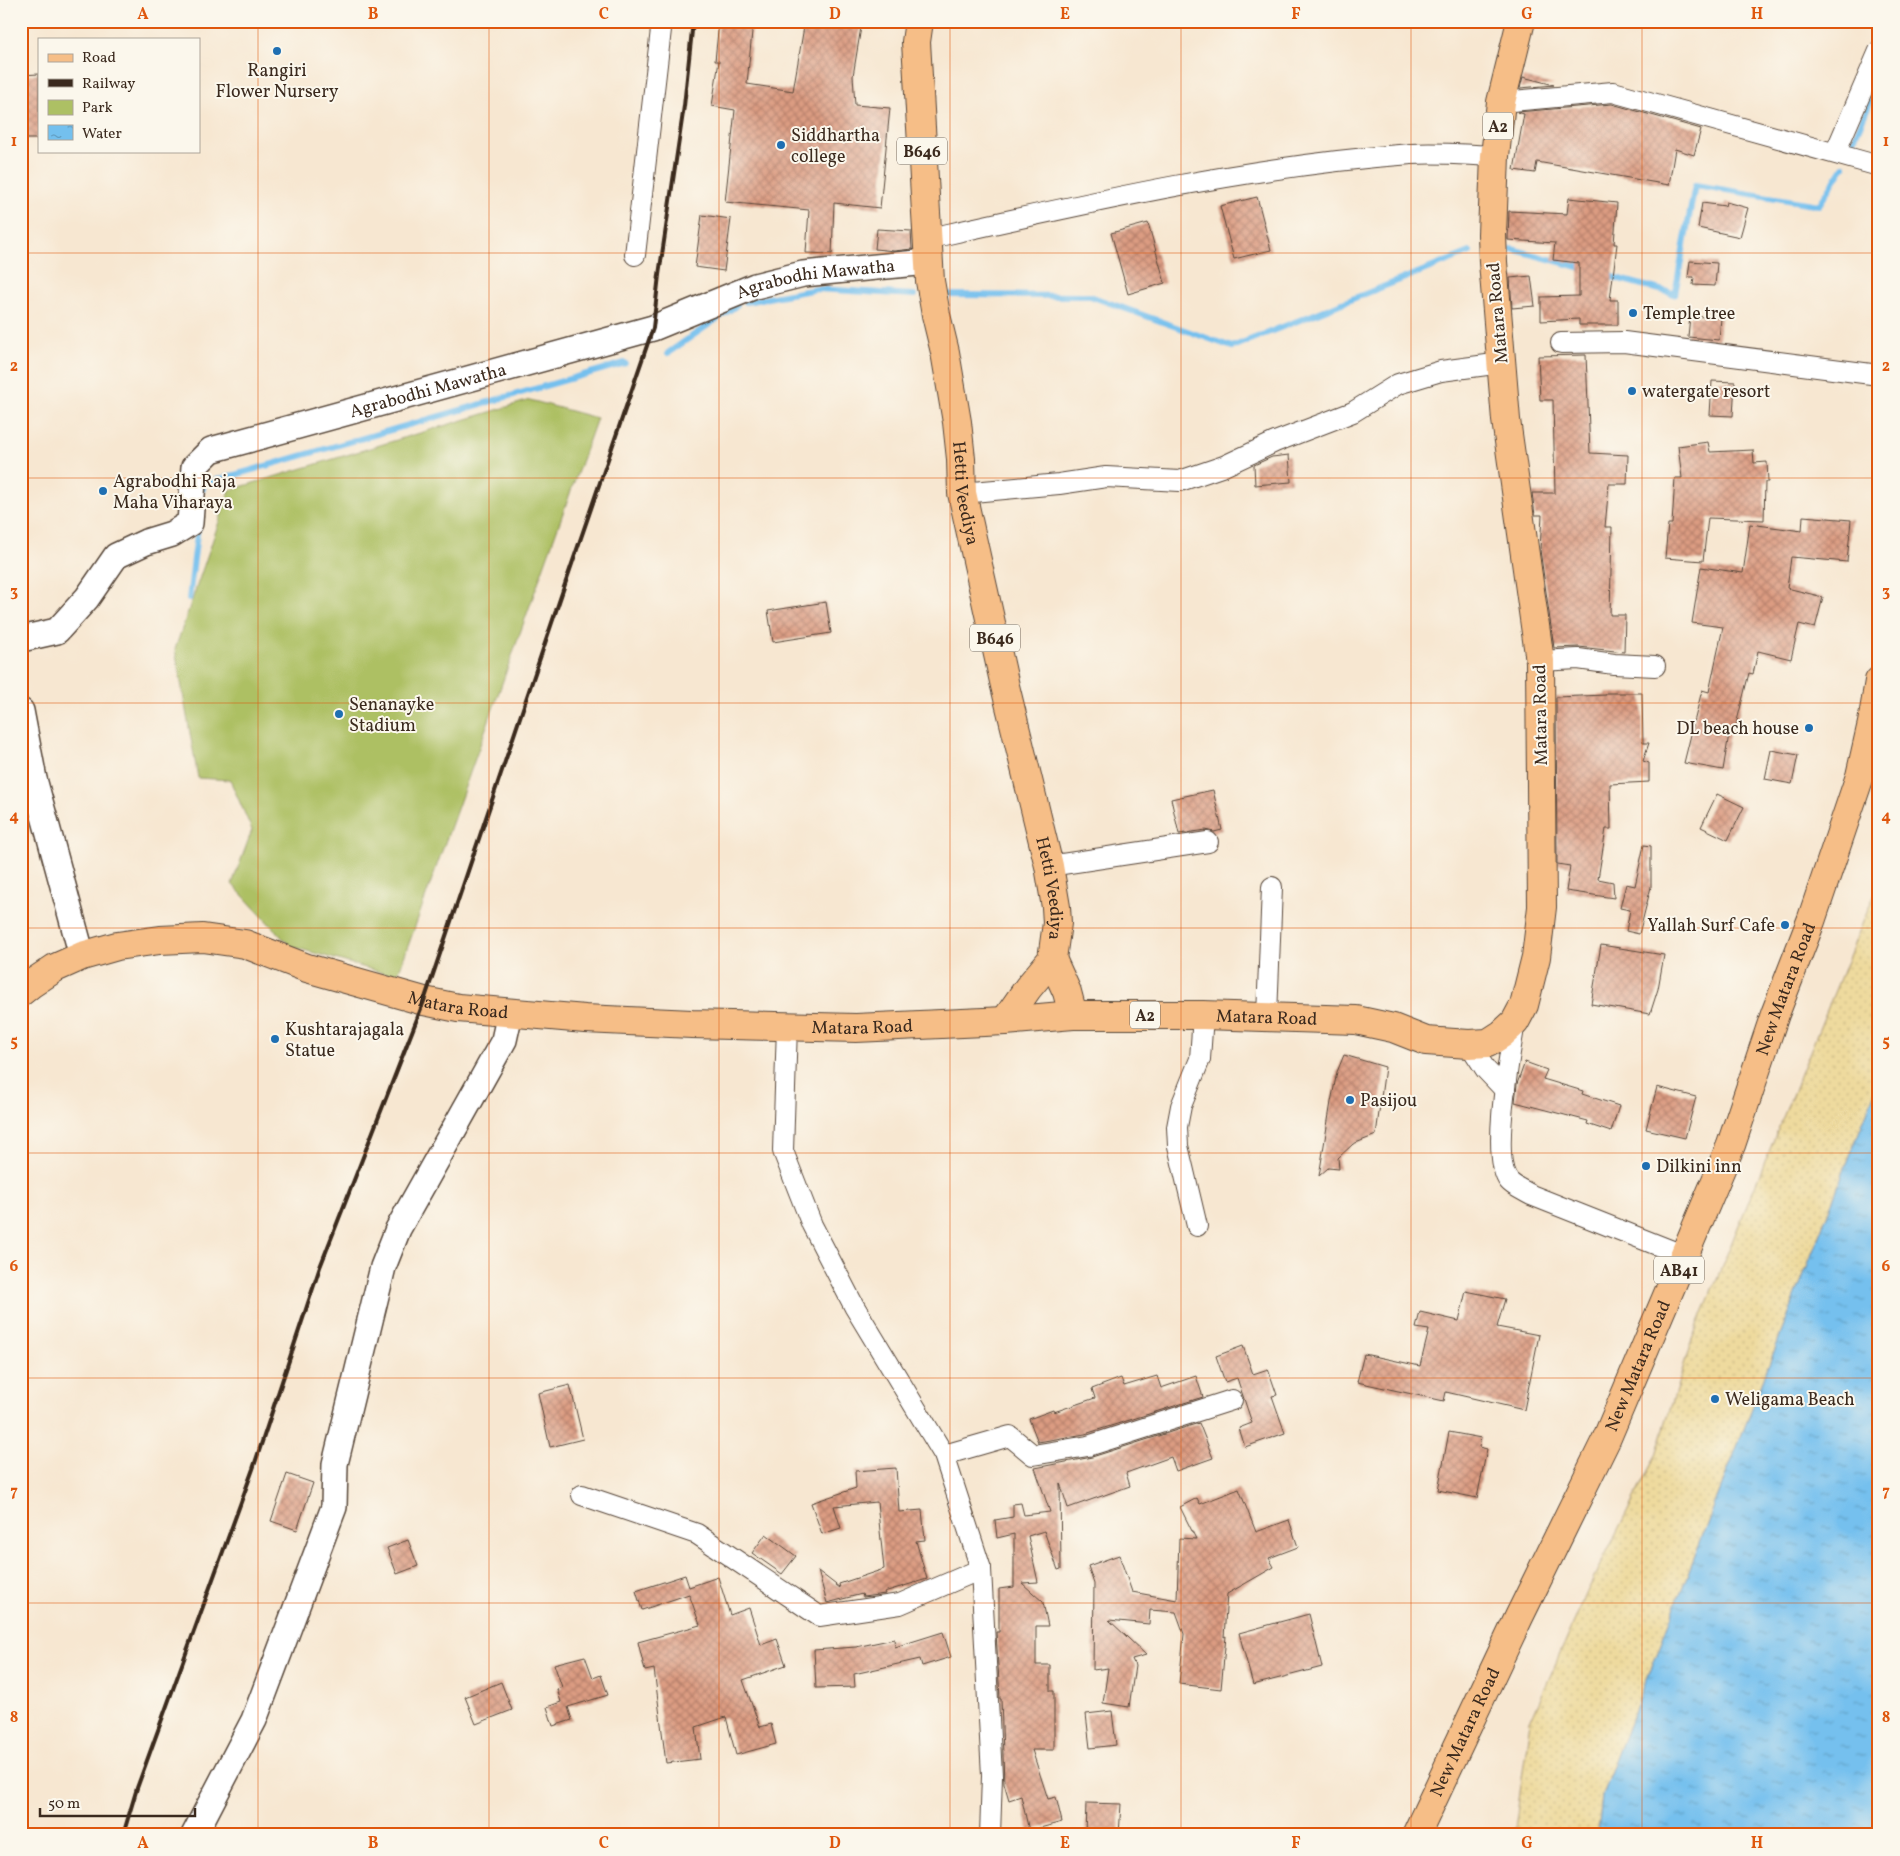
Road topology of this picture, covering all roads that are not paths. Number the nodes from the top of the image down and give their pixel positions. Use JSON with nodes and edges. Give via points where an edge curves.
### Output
{"nodes":[{"id":1,"x":662,"y":21,"type":"edge"},
{"id":2,"x":919,"y":21,"type":"edge"},
{"id":3,"x":1520,"y":21,"type":"edge"},
{"id":4,"x":1879,"y":51,"type":"edge"},
{"id":5,"x":1501,"y":102,"type":"junction"},
{"id":6,"x":1835,"y":152,"type":"junction"},
{"id":7,"x":1495,"y":156,"type":"junction"},
{"id":8,"x":1879,"y":166,"type":"edge"},
{"id":9,"x":635,"y":255,"type":"dead end"},
{"id":10,"x":928,"y":261,"type":"junction"},
{"id":11,"x":1561,"y":343,"type":"dead end"},
{"id":12,"x":1502,"y":363,"type":"junction"},
{"id":13,"x":1879,"y":375,"type":"edge"},
{"id":14,"x":962,"y":493,"type":"junction"},
{"id":15,"x":21,"y":639,"type":"edge"},
{"id":16,"x":1540,"y":661,"type":"junction"},
{"id":17,"x":1655,"y":666,"type":"dead end"},
{"id":18,"x":1879,"y":681,"type":"edge"},
{"id":19,"x":21,"y":711,"type":"edge"},
{"id":20,"x":1208,"y":842,"type":"dead end"},
{"id":21,"x":1049,"y":866,"type":"junction"},
{"id":22,"x":1272,"y":887,"type":"dead end"},
{"id":23,"x":82,"y":956,"type":"junction"},
{"id":24,"x":1052,"y":959,"type":"junction"},
{"id":25,"x":21,"y":992,"type":"edge"},
{"id":26,"x":510,"y":1013,"type":"junction"},
{"id":27,"x":1073,"y":1015,"type":"junction"},
{"id":28,"x":1203,"y":1015,"type":"junction"},
{"id":29,"x":1267,"y":1016,"type":"junction"},
{"id":30,"x":1005,"y":1021,"type":"junction"},
{"id":31,"x":1515,"y":1022,"type":"junction"},
{"id":32,"x":787,"y":1026,"type":"junction"},
{"id":33,"x":1469,"y":1044,"type":"junction"},
{"id":34,"x":1505,"y":1090,"type":"junction"},
{"id":35,"x":1196,"y":1226,"type":"dead end"},
{"id":36,"x":1685,"y":1256,"type":"junction"},
{"id":37,"x":1232,"y":1400,"type":"dead end"},
{"id":38,"x":944,"y":1455,"type":"junction"},
{"id":39,"x":582,"y":1495,"type":"dead end"},
{"id":40,"x":982,"y":1569,"type":"junction"},
{"id":41,"x":194,"y":1835,"type":"edge"},
{"id":42,"x":990,"y":1835,"type":"edge"},
{"id":43,"x":1416,"y":1835,"type":"edge"}],
"edges":[{"from":1,"to":9,"type":"street"},
{"from":2,"to":10,"type":"main road","name":"Hetti Veediya","number":"B646","via":[[916,42]]},
{"from":3,"to":5,"type":"main road","name":"Matara Road","number":"A2"},
{"from":4,"to":6,"type":"street"},
{"from":5,"to":6,"type":"street","via":[[1613,92]]},
{"from":5,"to":7,"type":"main road","name":"Matara Road","number":"A2"},
{"from":6,"to":8,"type":"street"},
{"from":7,"to":10,"type":"street","via":[[1413,154],[1242,174],[1112,197]]},
{"from":7,"to":12,"type":"main road","name":"Matara Road","number":"A2","via":[[1492,262]]},
{"from":10,"to":14,"type":"main road","name":"Hetti Veediya","number":"B646","via":[[957,422]]},
{"from":10,"to":15,"type":"street","name":"Agrabodhi Mawatha","via":[[803,274],[755,286],[653,328],[211,450],[194,467],[190,523],[172,534],[116,556],[88,598],[57,631]]},
{"from":11,"to":13,"type":"street","via":[[1624,342]]},
{"from":12,"to":14,"type":"street","via":[[1440,370],[1398,384],[1353,412],[1224,466],[1180,480],[1106,476]]},
{"from":12,"to":16,"type":"main road","name":"Matara Road","number":"A2","via":[[1514,483]]},
{"from":14,"to":21,"type":"main road","name":"Hetti Veediya","number":"B646"},
{"from":16,"to":17,"type":"street","via":[[1578,659]]},
{"from":16,"to":31,"type":"main road","name":"Matara Road","number":"A2","via":[[1542,907],[1531,982]]},
{"from":18,"to":36,"type":"main road","name":"New Matara Road","number":"AB41","via":[[1860,776],[1731,1145]]},
{"from":19,"to":23,"type":"street","via":[[34,779]]},
{"from":20,"to":21,"type":"street"},
{"from":21,"to":24,"type":"main road","name":"Hetti Veediya","number":"B646","via":[[1057,923]]},
{"from":22,"to":29,"type":"street"},
{"from":23,"to":25,"type":"main road","name":"Matara Road","number":"A2","via":[[55,968]]},
{"from":23,"to":26,"type":"main road","name":"Matara Road","number":"A2","via":[[117,946],[203,938],[245,944],[307,968],[424,1001]]},
{"from":24,"to":27,"type":"main road","name":"Hetti Veediya"},
{"from":24,"to":30,"type":"main road","name":"Hetti Veediya"},
{"from":26,"to":32,"type":"main road","name":"Matara Road","number":"A2"},
{"from":26,"to":41,"type":"street","via":[[504,1040],[398,1229],[383,1267],[335,1464],[334,1507],[254,1720]]},
{"from":27,"to":28,"type":"main road","name":"Matara Road","number":"A2"},
{"from":27,"to":30,"type":"main road","name":"Matara Road","number":"A2"},
{"from":28,"to":29,"type":"main road","name":"Matara Road","number":"A2"},
{"from":28,"to":35,"type":"street","via":[[1200,1059],[1176,1127]]},
{"from":29,"to":33,"type":"main road","name":"Matara Road","number":"A2","via":[[1356,1020],[1392,1028],[1426,1041]]},
{"from":30,"to":32,"type":"main road","name":"Matara Road","number":"A2","via":[[856,1028]]},
{"from":31,"to":33,"type":"main road","name":"Matara Road","number":"A2","via":[[1488,1042]]},
{"from":31,"to":34,"type":"street"},
{"from":32,"to":38,"type":"street","via":[[783,1151],[812,1225],[854,1306]]},
{"from":33,"to":34,"type":"street","via":[[1486,1070]]},
{"from":34,"to":36,"type":"street","via":[[1501,1151],[1502,1166],[1509,1181],[1531,1195]]},
{"from":36,"to":43,"type":"main road","name":"New Matara Road","number":"AB41","via":[[1606,1440]]},
{"from":37,"to":38,"type":"street","via":[[1088,1446],[1034,1455],[1010,1436]]},
{"from":38,"to":40,"type":"street"},
{"from":39,"to":40,"type":"street","via":[[696,1534],[819,1616],[900,1604]]},
{"from":40,"to":42,"type":"street","via":[[992,1776]]}]}
